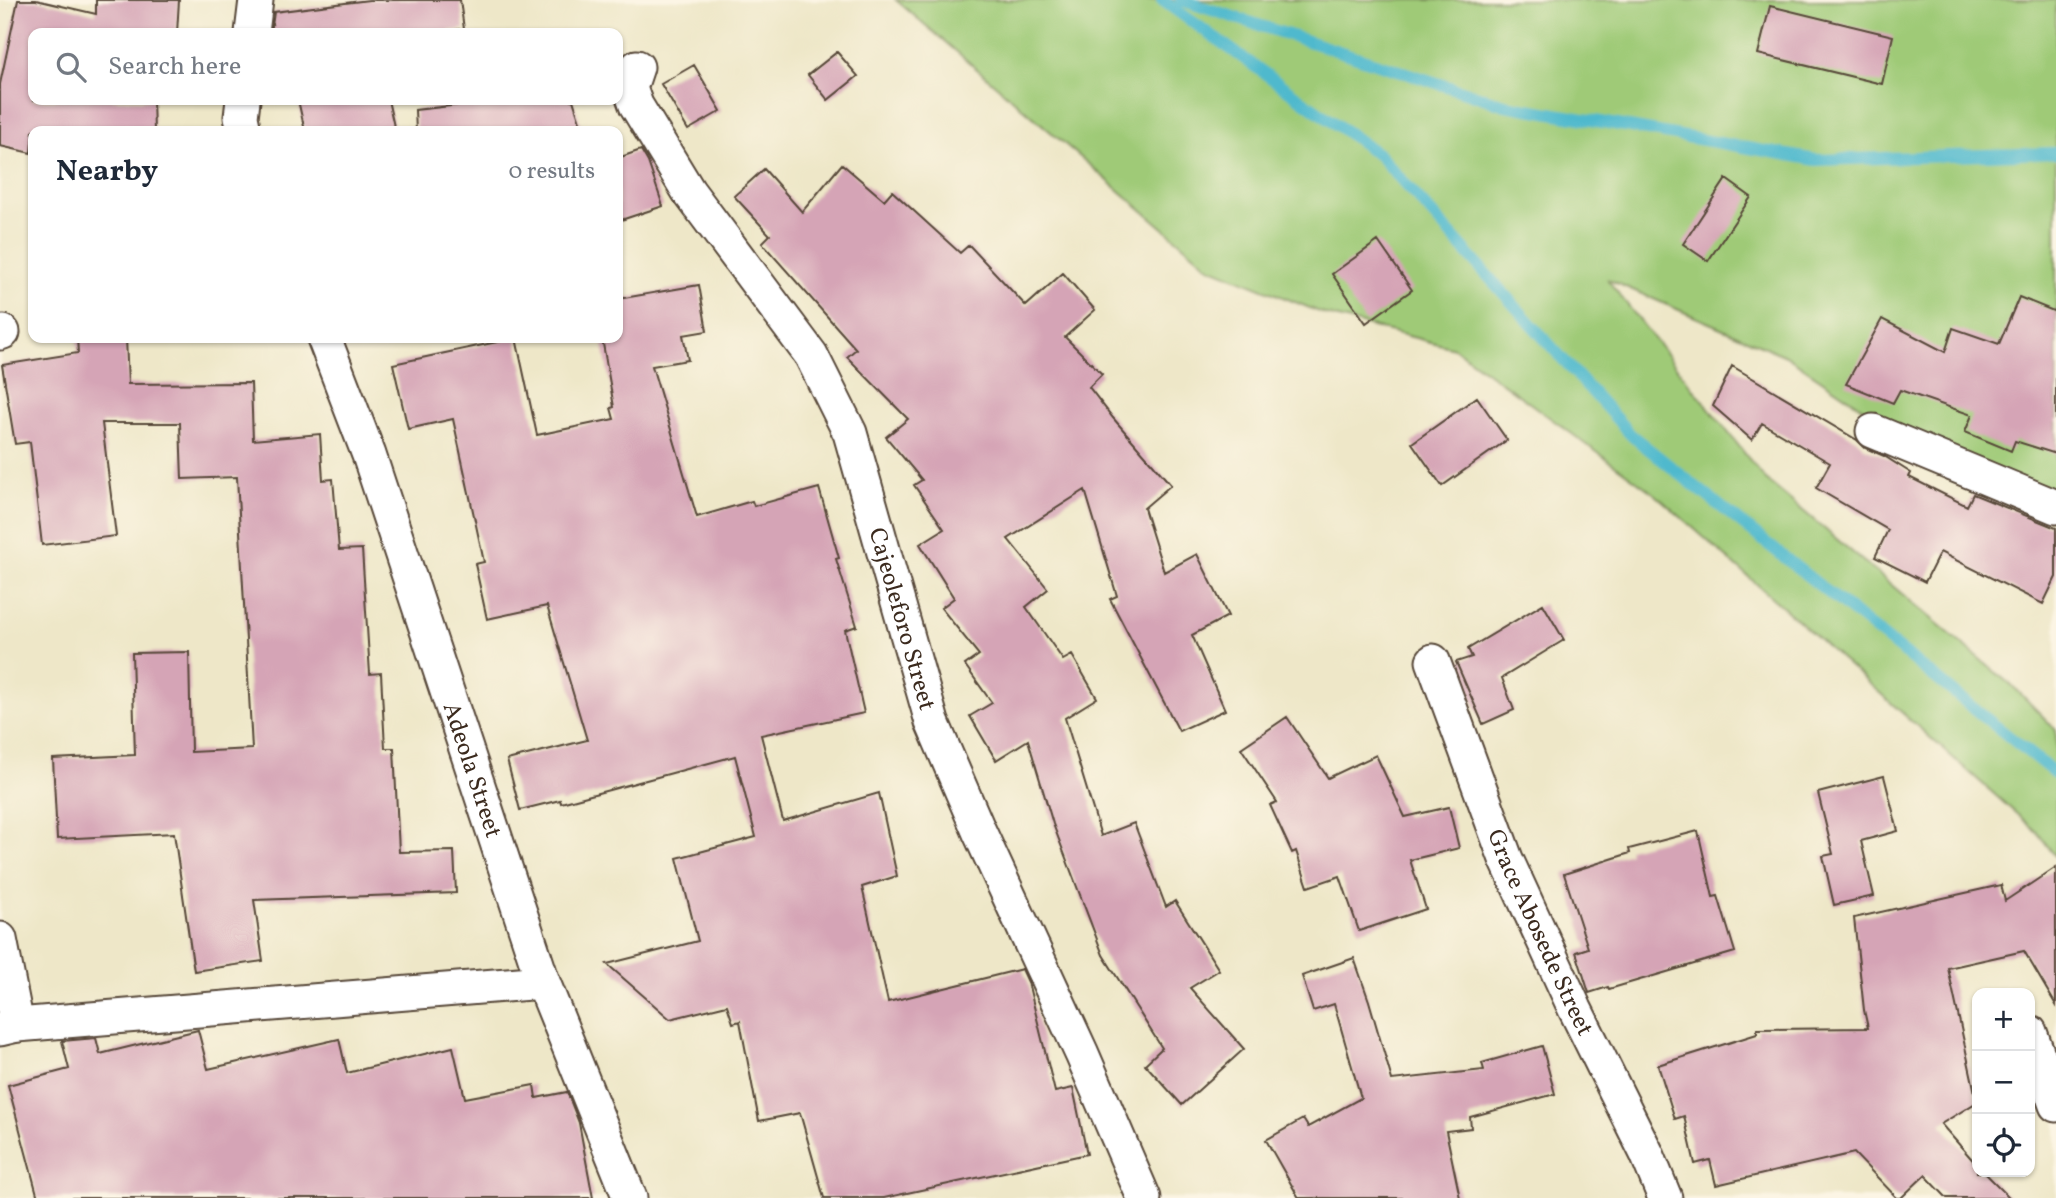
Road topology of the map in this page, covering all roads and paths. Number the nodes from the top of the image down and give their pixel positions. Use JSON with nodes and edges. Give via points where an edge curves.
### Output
{"nodes":[{"id":1,"x":256,"y":0,"type":"edge"},
{"id":2,"x":253,"y":28,"type":"edge"},
{"id":3,"x":637,"y":66,"type":"dead end"},
{"id":4,"x":242,"y":105,"type":"edge"},
{"id":5,"x":243,"y":126,"type":"edge"},
{"id":6,"x":326,"y":343,"type":"edge"},
{"id":7,"x":1872,"y":431,"type":"dead end"},
{"id":8,"x":2056,"y":507,"type":"edge"},
{"id":9,"x":1433,"y":661,"type":"dead end"},
{"id":10,"x":0,"y":939,"type":"edge"},
{"id":11,"x":543,"y":982,"type":"junction"},
{"id":12,"x":8,"y":1027,"type":"edge"},
{"id":13,"x":2035,"y":1046,"type":"edge"},
{"id":14,"x":2056,"y":1105,"type":"edge"},
{"id":15,"x":629,"y":1198,"type":"edge"},
{"id":16,"x":1144,"y":1198,"type":"edge"},
{"id":17,"x":1665,"y":1198,"type":"edge"}],
"edges":[{"from":1,"to":2,"type":"street"},
{"from":3,"to":16,"type":"street","name":"Cajeoleforo Street","via":[[630,88],[636,105],[689,192],[811,355],[850,433],[932,722]]},
{"from":4,"to":5,"type":"street"},
{"from":6,"to":11,"type":"street","name":"Adeola Street","via":[[377,481]]},
{"from":7,"to":8,"type":"street"},
{"from":9,"to":17,"type":"street","name":"Grace Abosede Street","via":[[1506,859]]},
{"from":10,"to":12,"type":"street"},
{"from":11,"to":12,"type":"street"},
{"from":11,"to":15,"type":"street","name":"Adeola Street"},
{"from":13,"to":14,"type":"street"}]}
